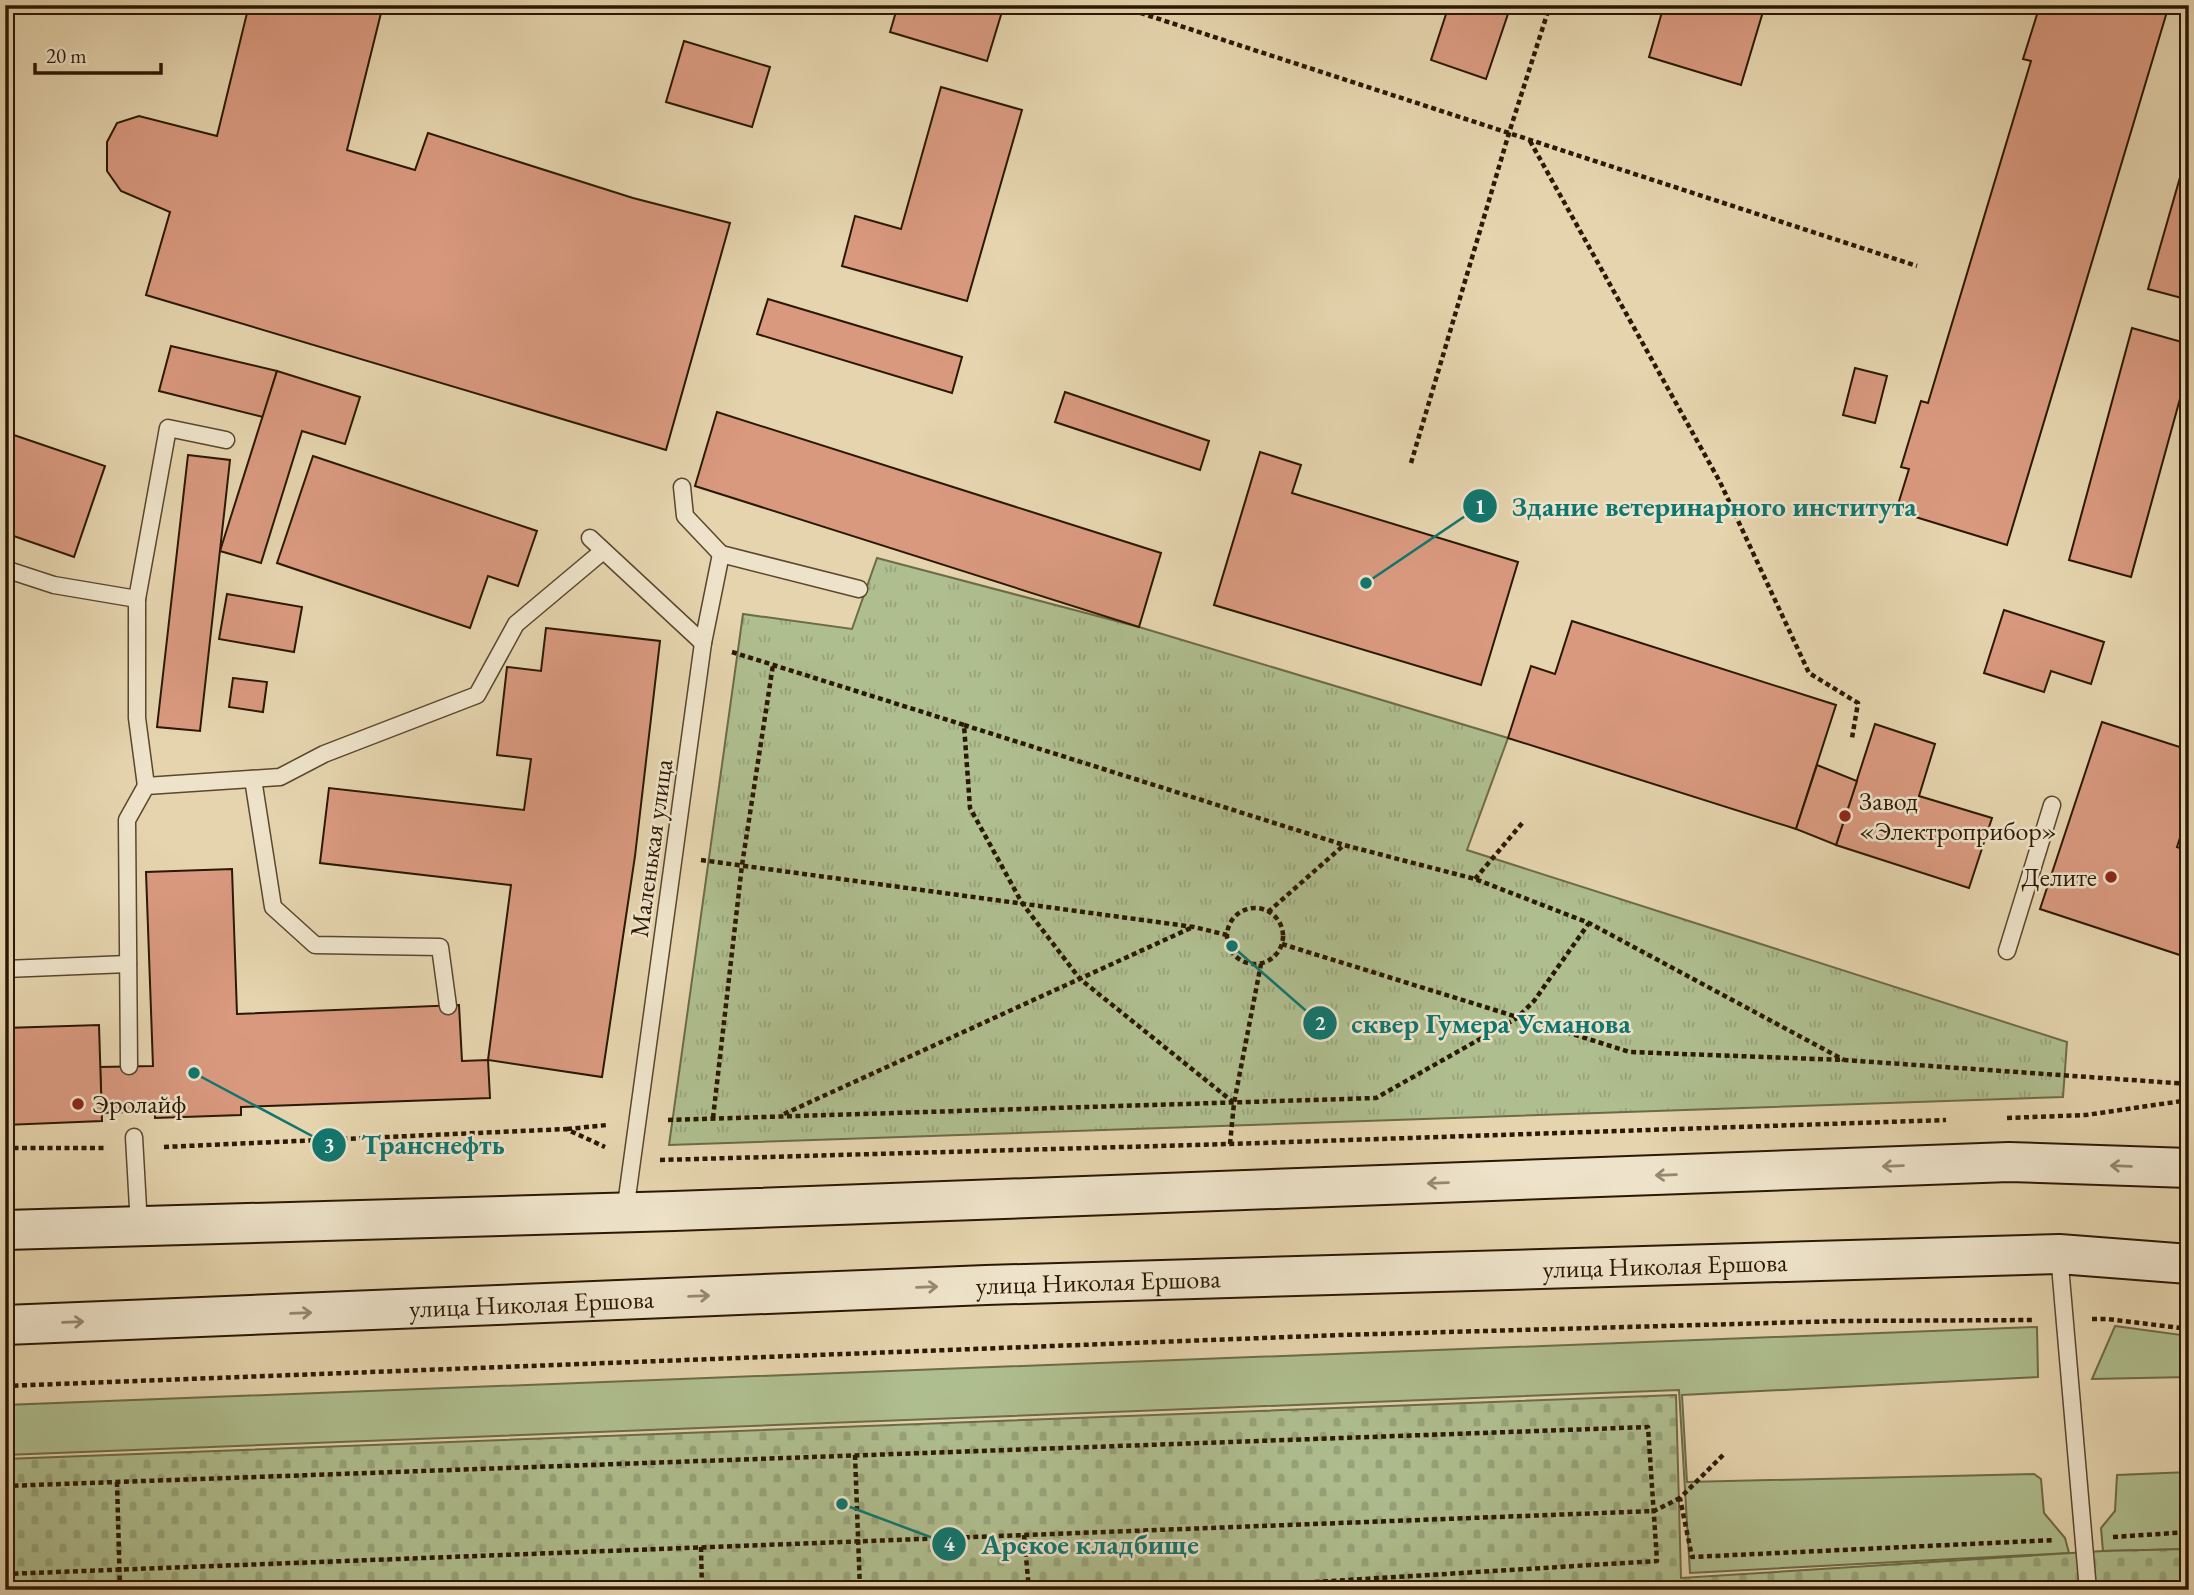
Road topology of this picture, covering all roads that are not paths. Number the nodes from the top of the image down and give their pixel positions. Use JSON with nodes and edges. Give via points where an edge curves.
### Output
{"nodes":[{"id":1,"x":226,"y":440,"type":"dead end"},
{"id":2,"x":682,"y":487,"type":"dead end"},
{"id":3,"x":590,"y":538,"type":"dead end"},
{"id":4,"x":603,"y":551,"type":"junction"},
{"id":5,"x":721,"y":554,"type":"junction"},
{"id":6,"x":5,"y":569,"type":"edge"},
{"id":7,"x":859,"y":589,"type":"dead end"},
{"id":8,"x":137,"y":599,"type":"junction"},
{"id":9,"x":704,"y":643,"type":"junction"},
{"id":10,"x":253,"y":779,"type":"junction"},
{"id":11,"x":146,"y":786,"type":"junction"},
{"id":12,"x":2052,"y":805,"type":"dead end"},
{"id":13,"x":2007,"y":951,"type":"dead end"},
{"id":14,"x":128,"y":964,"type":"junction"},
{"id":15,"x":5,"y":969,"type":"edge"},
{"id":16,"x":448,"y":1006,"type":"dead end"},
{"id":17,"x":129,"y":1066,"type":"dead end"},
{"id":18,"x":134,"y":1143,"type":"road end"},
{"id":19,"x":2189,"y":1168,"type":"edge"},
{"id":20,"x":625,"y":1212,"type":"junction"},
{"id":21,"x":139,"y":1226,"type":"junction"},
{"id":22,"x":5,"y":1230,"type":"edge"},
{"id":23,"x":2059,"y":1254,"type":"junction"},
{"id":24,"x":2189,"y":1264,"type":"edge"},
{"id":25,"x":5,"y":1325,"type":"edge"},
{"id":26,"x":2088,"y":1590,"type":"edge"}],
"edges":[{"from":1,"to":8,"type":"lane","via":[[169,428]]},
{"from":2,"to":5,"type":"lane","via":[[685,516]]},
{"from":3,"to":4,"type":"lane"},
{"from":4,"to":9,"type":"lane"},
{"from":4,"to":10,"type":"lane","via":[[516,624],[477,695],[324,754],[280,777]]},
{"from":5,"to":7,"type":"lane"},
{"from":5,"to":9,"type":"lane","name":"Маленькая улица"},
{"from":6,"to":8,"type":"lane","via":[[54,585]]},
{"from":8,"to":11,"type":"lane","via":[[137,718]]},
{"from":9,"to":20,"type":"lane","name":"Маленькая улица"},
{"from":10,"to":11,"type":"lane"},
{"from":10,"to":16,"type":"lane","via":[[273,907],[315,944],[440,947]]},
{"from":11,"to":14,"type":"lane","via":[[127,820]]},
{"from":12,"to":13,"type":"lane"},
{"from":14,"to":15,"type":"lane"},
{"from":14,"to":17,"type":"lane"},
{"from":18,"to":21,"type":"lane"},
{"from":19,"to":20,"type":"main road","one_way":true,"via":[[2009,1162]]},
{"from":20,"to":21,"type":"main road"},
{"from":21,"to":22,"type":"main road"},
{"from":23,"to":24,"type":"main road","name":"улица Николая Ершова"},
{"from":25,"to":23,"type":"main road","name":"улица Николая Ершова","one_way":true,"via":[[986,1285]]},
{"from":23,"to":26,"type":"lane"}]}
